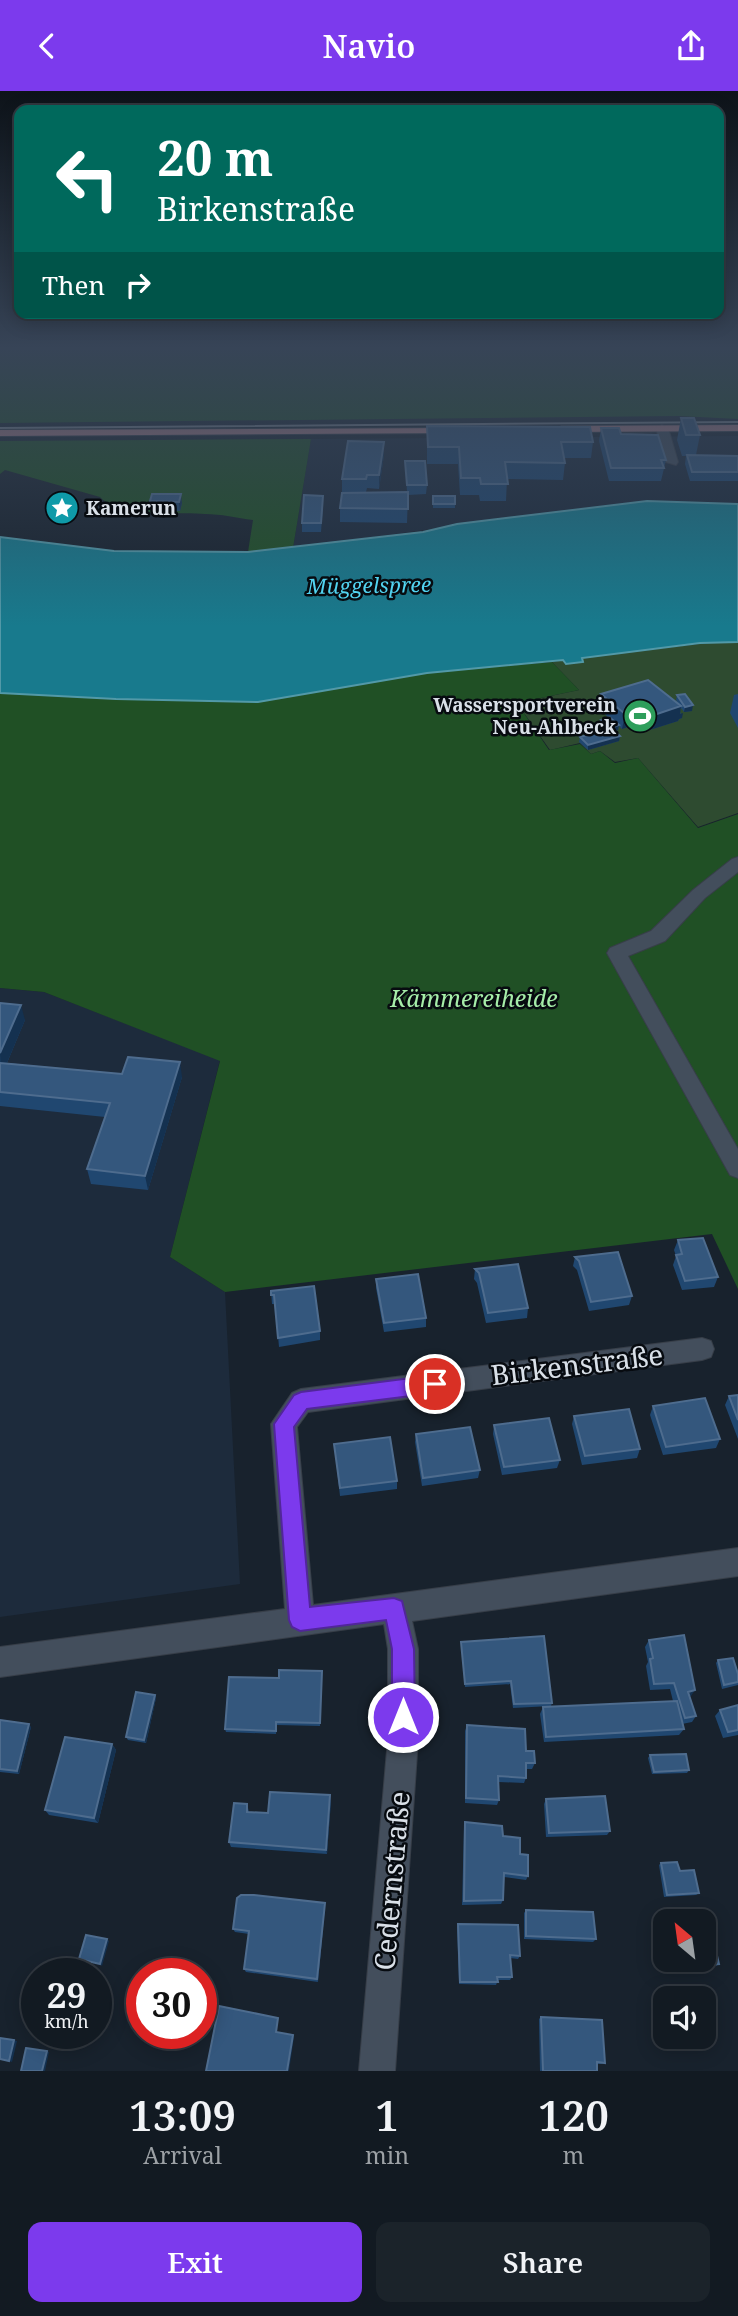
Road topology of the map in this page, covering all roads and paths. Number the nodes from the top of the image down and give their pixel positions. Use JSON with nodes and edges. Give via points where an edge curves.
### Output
{"nodes":[{"id":1,"x":665,"y":440,"type":"edge"},
{"id":2,"x":671,"y":462,"type":"dead end"},
{"id":3,"x":738,"y":863,"type":"edge"},
{"id":4,"x":738,"y":1169,"type":"edge"},
{"id":5,"x":702,"y":1349,"type":"dead end"},
{"id":6,"x":738,"y":1562,"type":"edge"},
{"id":7,"x":394,"y":1608,"type":"junction"},
{"id":8,"x":300,"y":1620,"type":"junction"},
{"id":9,"x":0,"y":1662,"type":"edge"},
{"id":10,"x":377,"y":2071,"type":"edge"}],
"edges":[{"from":1,"to":2,"type":"street"},
{"from":3,"to":4,"type":"street","via":[[658,936],[617,953]]},
{"from":5,"to":8,"type":"street","name":"Birkenstraße","via":[[301,1401],[284,1424]]},
{"from":6,"to":7,"type":"street"},
{"from":7,"to":8,"type":"street"},
{"from":7,"to":10,"type":"street","name":"Cedernstraße","via":[[403,1649],[403,1739]]},
{"from":8,"to":9,"type":"street"}]}
